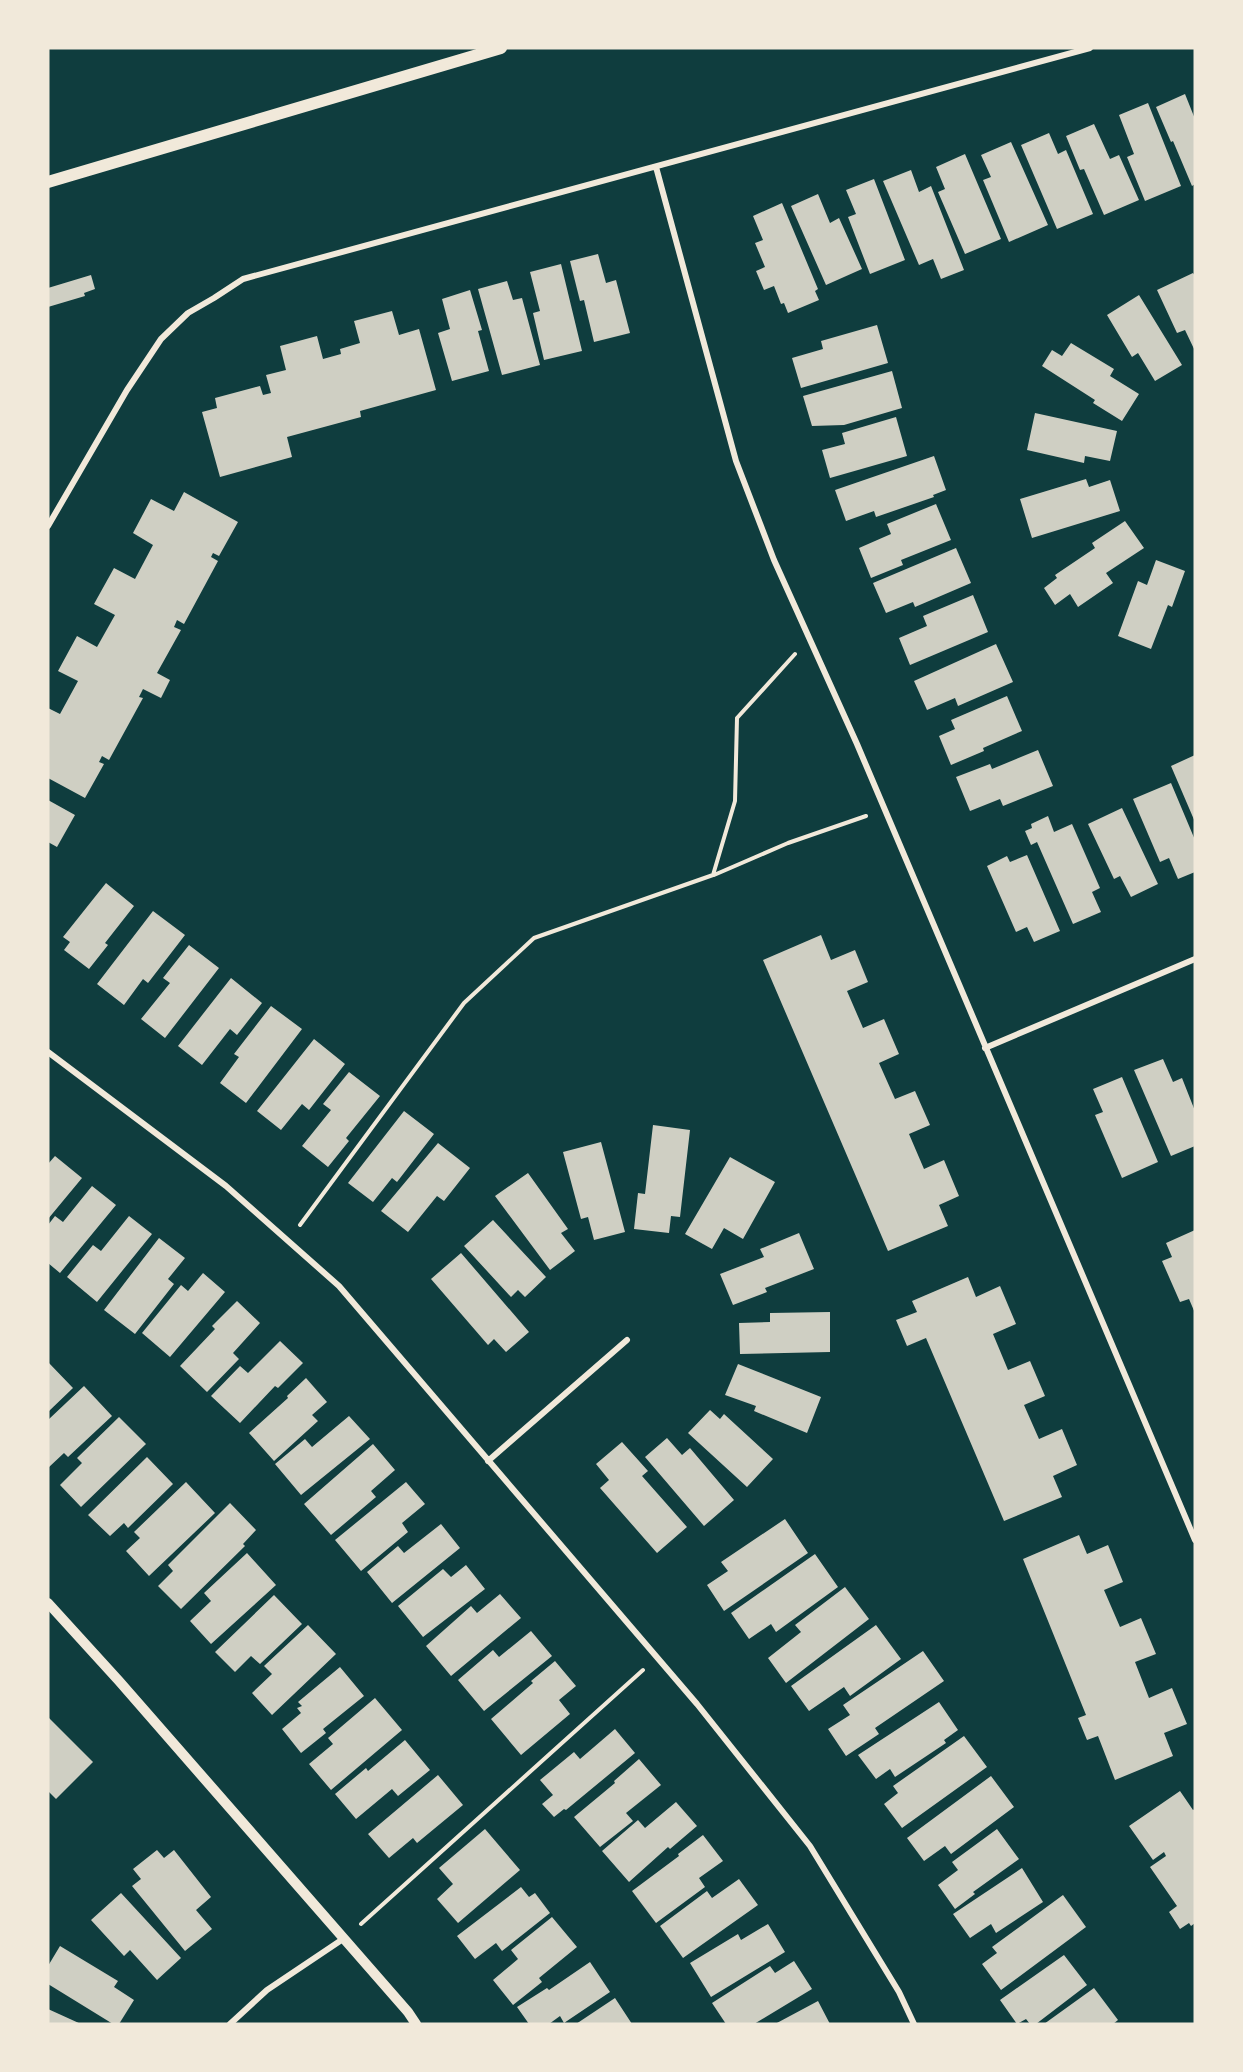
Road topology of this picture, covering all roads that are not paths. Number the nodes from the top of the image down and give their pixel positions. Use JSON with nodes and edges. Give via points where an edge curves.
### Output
{"nodes":[{"id":1,"x":501,"y":48,"type":"edge"},
{"id":2,"x":1090,"y":48,"type":"edge"},
{"id":3,"x":656,"y":167,"type":"junction"},
{"id":4,"x":48,"y":182,"type":"edge"},
{"id":5,"x":48,"y":526,"type":"edge"},
{"id":6,"x":1195,"y":959,"type":"edge"},
{"id":7,"x":985,"y":1048,"type":"junction"},
{"id":8,"x":48,"y":1052,"type":"edge"},
{"id":9,"x":627,"y":1340,"type":"dead end"},
{"id":10,"x":488,"y":1461,"type":"junction"},
{"id":11,"x":1195,"y":1540,"type":"edge"},
{"id":12,"x":48,"y":1602,"type":"edge"},
{"id":13,"x":343,"y":1939,"type":"junction"},
{"id":14,"x":230,"y":2024,"type":"edge"},
{"id":15,"x":416,"y":2024,"type":"edge"},
{"id":16,"x":914,"y":2024,"type":"edge"}],
"edges":[{"from":1,"to":4,"type":"main road"},
{"from":2,"to":3,"type":"street"},
{"from":3,"to":5,"type":"street","via":[[243,279],[188,313],[161,339]]},
{"from":3,"to":7,"type":"street","via":[[736,461],[774,560]]},
{"from":6,"to":7,"type":"street"},
{"from":7,"to":11,"type":"street"},
{"from":8,"to":10,"type":"street","via":[[225,1186],[339,1286]]},
{"from":9,"to":10,"type":"street"},
{"from":10,"to":16,"type":"street","via":[[657,1658],[810,1846],[899,1992]]},
{"from":12,"to":13,"type":"street"},
{"from":13,"to":14,"type":"street","via":[[267,1990]]},
{"from":13,"to":15,"type":"street"}]}
